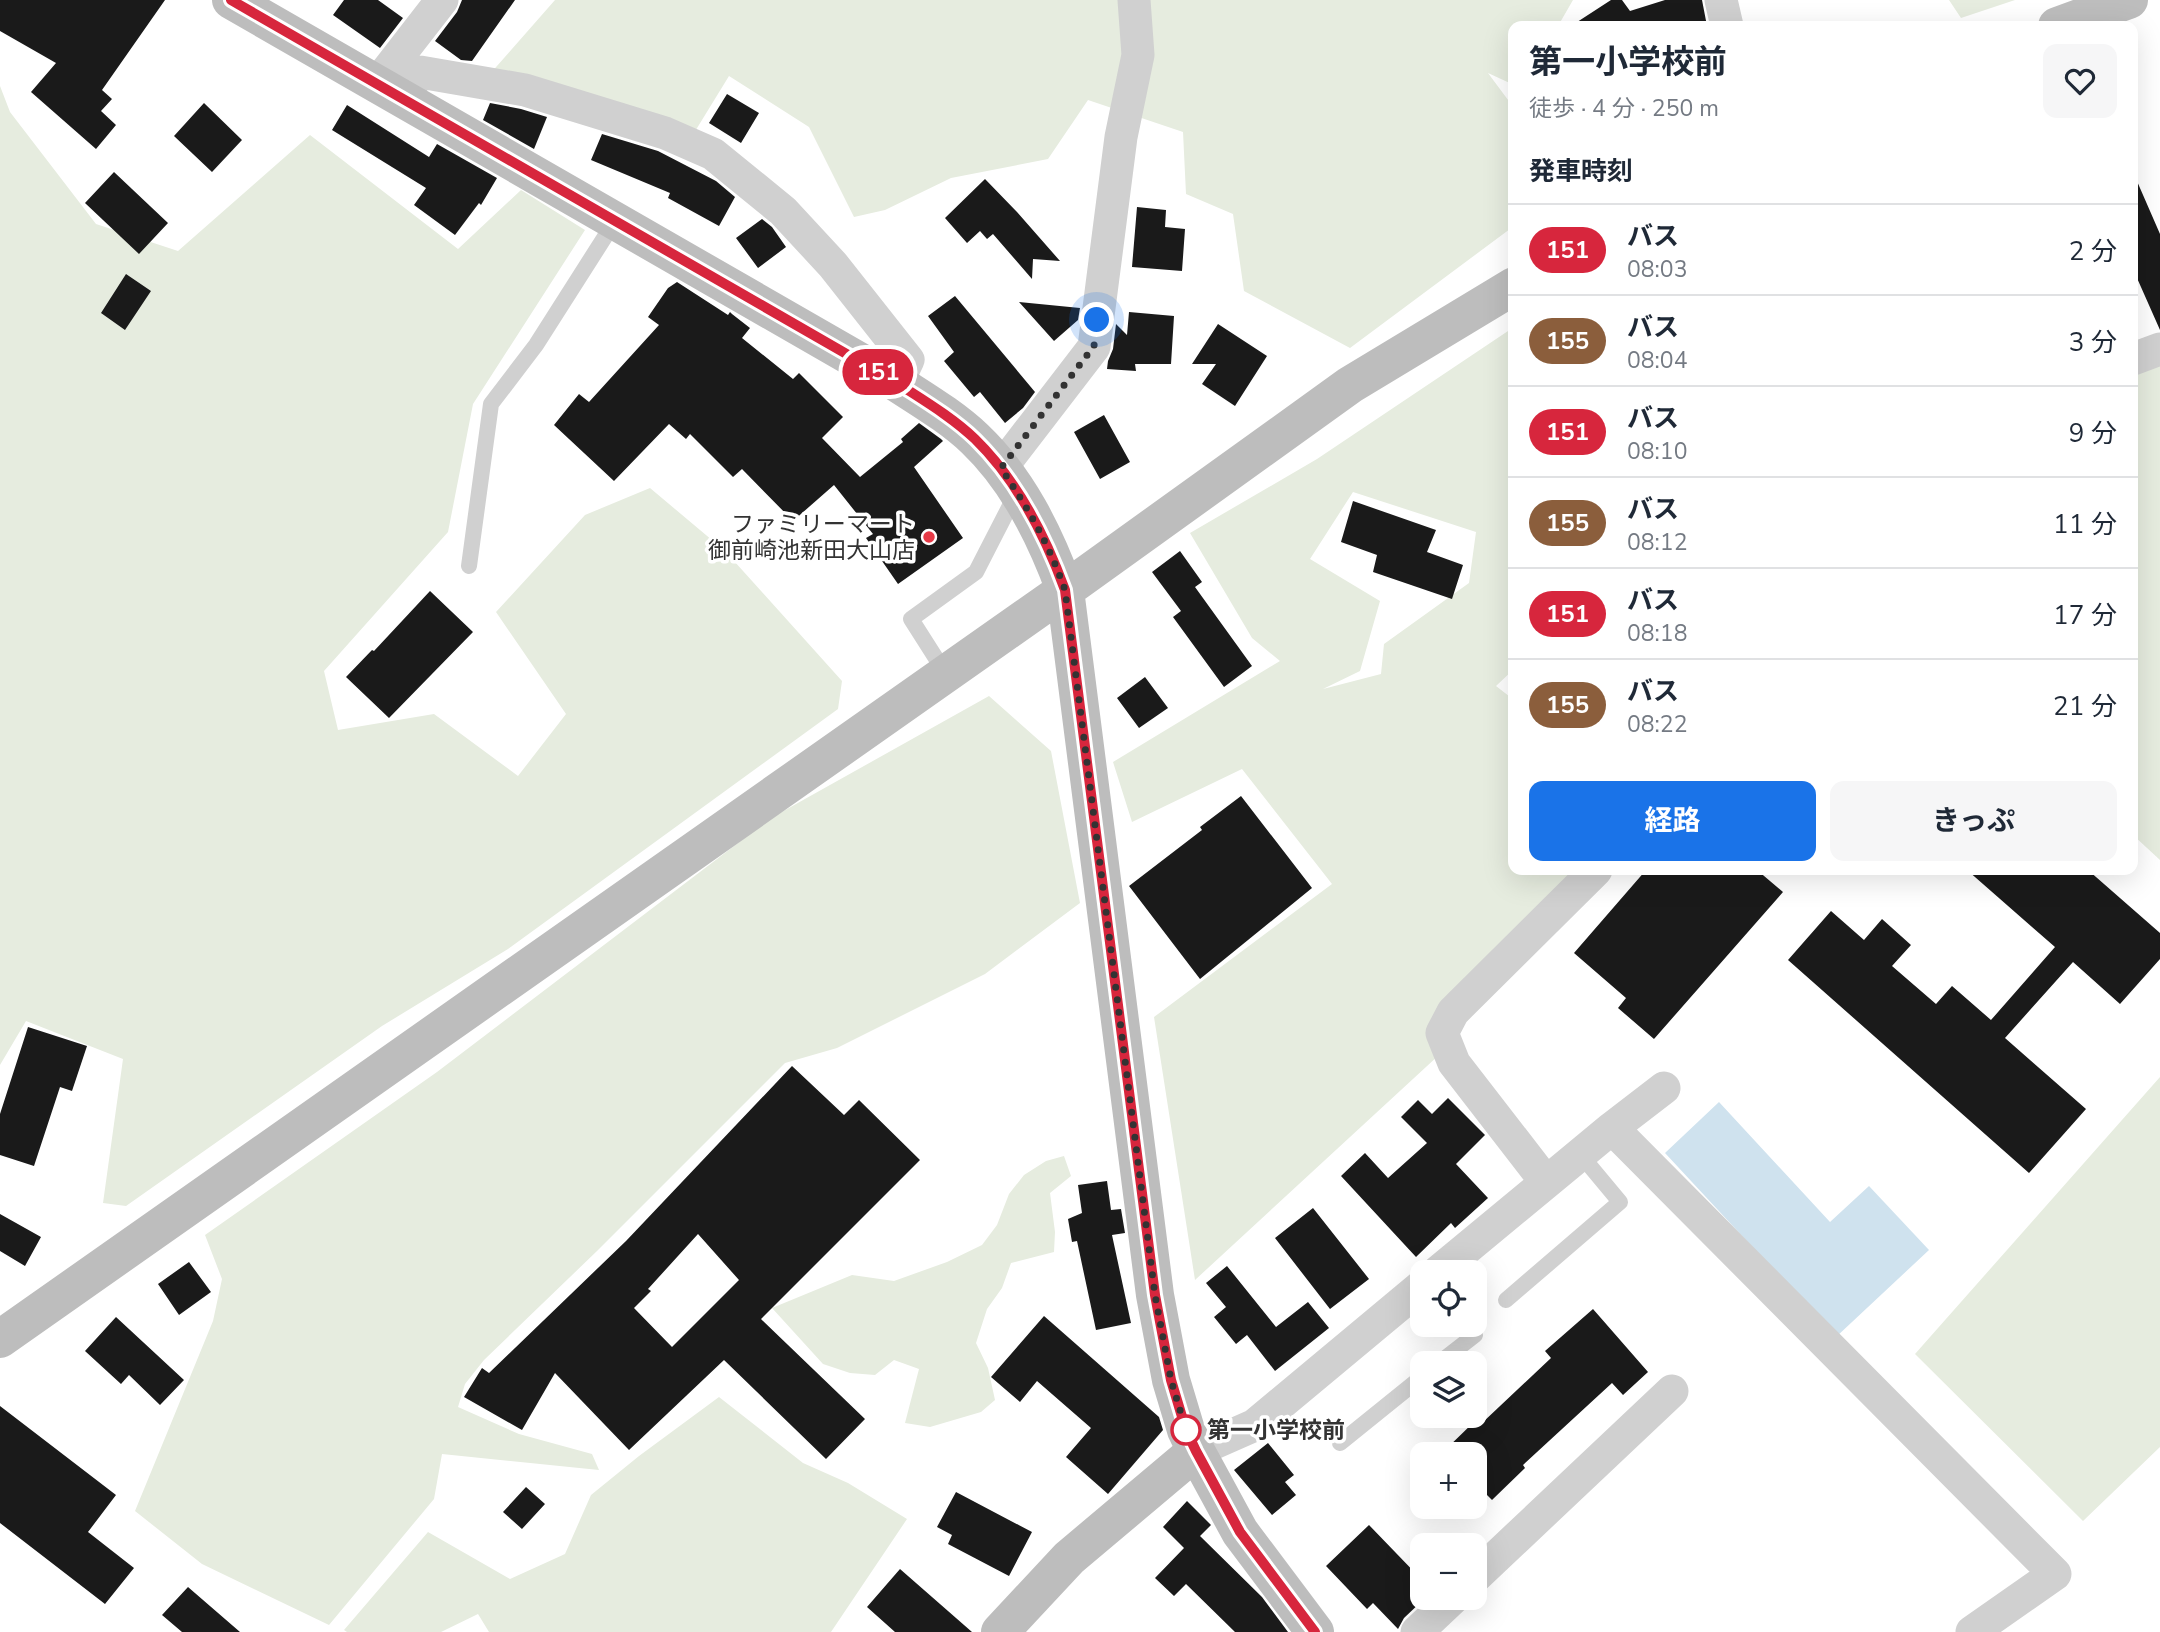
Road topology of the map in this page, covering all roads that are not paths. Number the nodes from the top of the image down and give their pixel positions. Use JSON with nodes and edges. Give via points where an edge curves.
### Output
{"nodes":[{"id":1,"x":231,"y":0,"type":"edge"},
{"id":2,"x":442,"y":0,"type":"edge"},
{"id":3,"x":1134,"y":0,"type":"edge"},
{"id":4,"x":1721,"y":0,"type":"edge"},
{"id":5,"x":2129,"y":0,"type":"edge"},
{"id":6,"x":1726,"y":21,"type":"edge"},
{"id":7,"x":2071,"y":21,"type":"edge"},
{"id":8,"x":389,"y":92,"type":"junction"},
{"id":9,"x":615,"y":221,"type":"junction"},
{"id":10,"x":1508,"y":290,"type":"edge"},
{"id":11,"x":2160,"y":349,"type":"edge"},
{"id":12,"x":2138,"y":357,"type":"edge"},
{"id":13,"x":897,"y":383,"type":"junction"},
{"id":14,"x":1009,"y":480,"type":"junction"},
{"id":15,"x":469,"y":566,"type":"dead end"},
{"id":16,"x":1065,"y":590,"type":"junction"},
{"id":17,"x":946,"y":674,"type":"junction"},
{"id":18,"x":1591,"y":875,"type":"edge"},
{"id":19,"x":1664,"y":1088,"type":"dead end"},
{"id":20,"x":1612,"y":1128,"type":"junction"},
{"id":21,"x":1580,"y":1154,"type":"junction"},
{"id":22,"x":1546,"y":1182,"type":"junction"},
{"id":23,"x":1452,"y":1260,"type":"edge"},
{"id":24,"x":1410,"y":1296,"type":"edge"},
{"id":25,"x":1506,"y":1300,"type":"dead end"},
{"id":26,"x":1472,"y":1337,"type":"edge"},
{"id":27,"x":0,"y":1339,"type":"edge"},
{"id":28,"x":1454,"y":1351,"type":"edge"},
{"id":29,"x":1410,"y":1386,"type":"edge"},
{"id":30,"x":1672,"y":1391,"type":"dead end"},
{"id":31,"x":1340,"y":1443,"type":"dead end"},
{"id":32,"x":1196,"y":1451,"type":"junction"},
{"id":33,"x":1487,"y":1566,"type":"edge"},
{"id":34,"x":1440,"y":1610,"type":"edge"},
{"id":35,"x":1000,"y":1632,"type":"edge"},
{"id":36,"x":1315,"y":1632,"type":"edge"},
{"id":37,"x":1417,"y":1632,"type":"edge"},
{"id":38,"x":1972,"y":1632,"type":"edge"}],
"edges":[{"from":1,"to":8,"type":"street"},
{"from":2,"to":8,"type":"street"},
{"from":3,"to":14,"type":"street","via":[[1138,55],[1121,136],[1094,346]]},
{"from":4,"to":6,"type":"street"},
{"from":5,"to":7,"type":"street"},
{"from":8,"to":9,"type":"street"},
{"from":8,"to":13,"type":"street","via":[[420,72],[525,90],[665,133],[713,154],[783,211],[833,265],[908,360]]},
{"from":9,"to":13,"type":"street"},
{"from":9,"to":15,"type":"lane","via":[[536,345],[491,404]]},
{"from":10,"to":16,"type":"street","via":[[1350,385]]},
{"from":11,"to":12,"type":"street"},
{"from":13,"to":14,"type":"street","via":[[974,438]]},
{"from":14,"to":16,"type":"street","via":[[1052,553]]},
{"from":14,"to":17,"type":"lane","via":[[976,572],[911,619]]},
{"from":16,"to":17,"type":"street"},
{"from":16,"to":32,"type":"street","via":[[1155,1295],[1171,1380]]},
{"from":17,"to":27,"type":"street"},
{"from":18,"to":22,"type":"street","via":[[1453,1012],[1442,1033],[1454,1063]]},
{"from":19,"to":20,"type":"street"},
{"from":20,"to":21,"type":"street"},
{"from":20,"to":38,"type":"street","via":[[2055,1574]]},
{"from":21,"to":22,"type":"street"},
{"from":21,"to":25,"type":"lane","via":[[1620,1202]]},
{"from":22,"to":23,"type":"street"},
{"from":24,"to":32,"type":"street","via":[[1255,1425]]},
{"from":26,"to":28,"type":"lane"},
{"from":29,"to":31,"type":"lane"},
{"from":30,"to":33,"type":"street"},
{"from":32,"to":35,"type":"street","via":[[1069,1558]]},
{"from":32,"to":36,"type":"street","via":[[1240,1532]]},
{"from":34,"to":37,"type":"street"}]}
